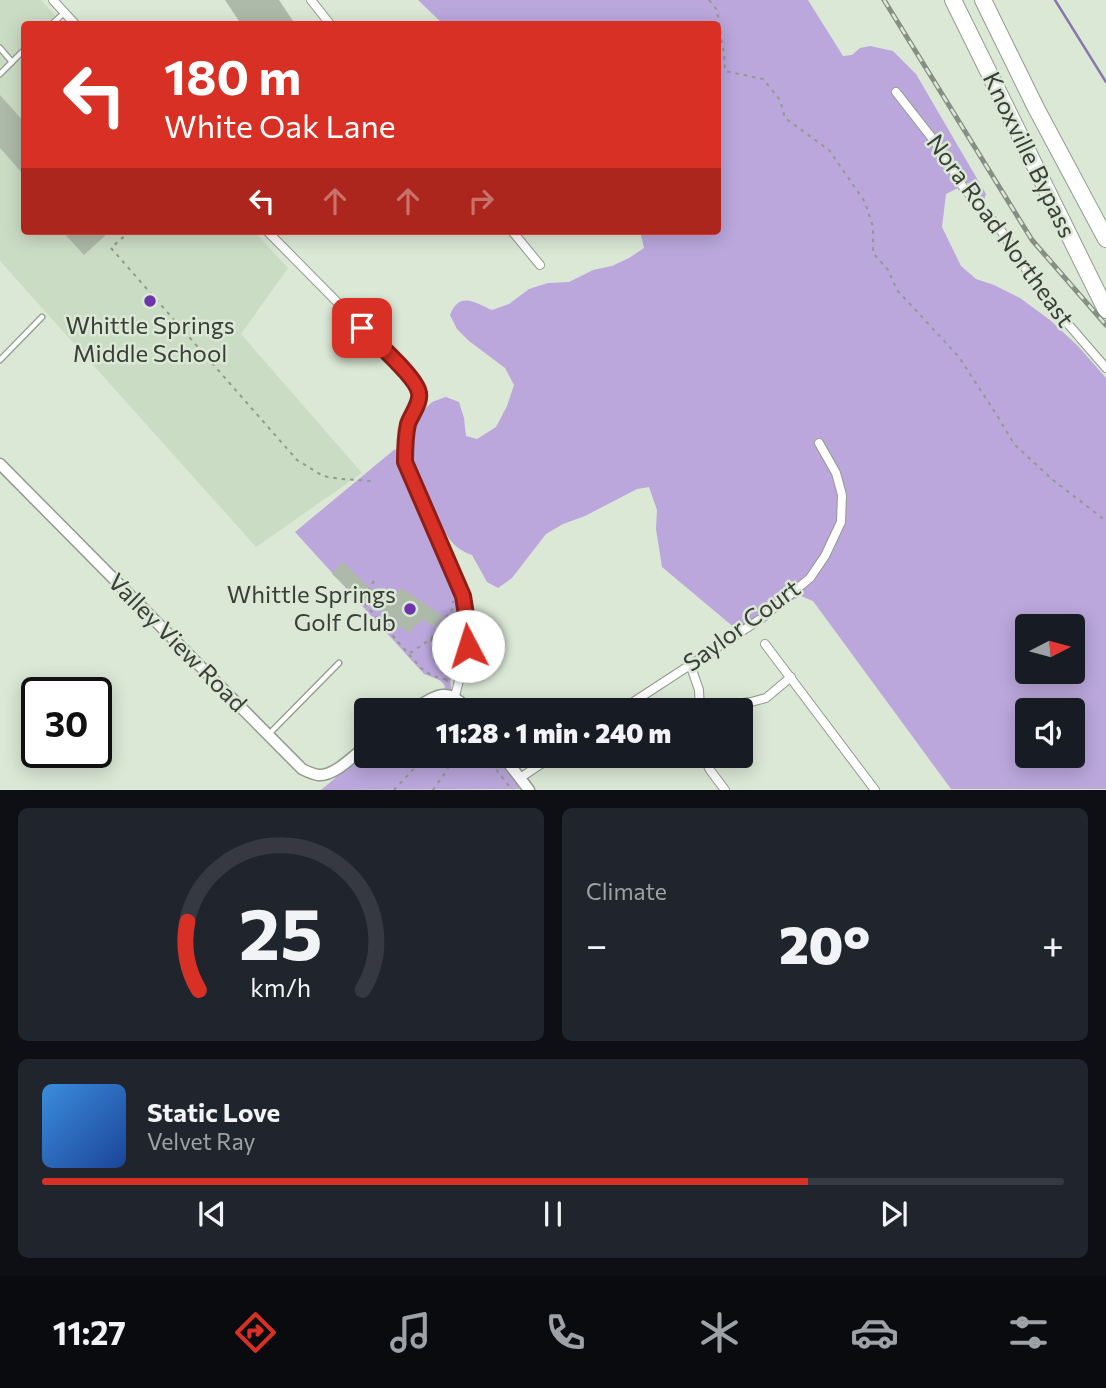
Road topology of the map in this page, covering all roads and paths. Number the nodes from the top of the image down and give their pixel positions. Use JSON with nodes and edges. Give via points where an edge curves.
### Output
{"nodes":[{"id":1,"x":53,"y":0,"type":"edge"},
{"id":2,"x":311,"y":0,"type":"edge"},
{"id":3,"x":709,"y":0,"type":"edge"},
{"id":4,"x":953,"y":0,"type":"edge"},
{"id":5,"x":984,"y":0,"type":"edge"},
{"id":6,"x":995,"y":0,"type":"edge"},
{"id":7,"x":65,"y":13,"type":"junction"},
{"id":8,"x":56,"y":21,"type":"edge"},
{"id":9,"x":72,"y":21,"type":"edge"},
{"id":10,"x":328,"y":21,"type":"edge"},
{"id":11,"x":718,"y":21,"type":"edge"},
{"id":12,"x":721,"y":38,"type":"edge"},
{"id":13,"x":0,"y":48,"type":"edge"},
{"id":14,"x":21,"y":53,"type":"edge"},
{"id":15,"x":12,"y":61,"type":"junction"},
{"id":16,"x":0,"y":74,"type":"edge"},
{"id":17,"x":896,"y":92,"type":"dead end"},
{"id":18,"x":1071,"y":173,"type":"junction"},
{"id":19,"x":126,"y":235,"type":"edge"},
{"id":20,"x":271,"y":235,"type":"edge"},
{"id":21,"x":515,"y":235,"type":"edge"},
{"id":22,"x":1106,"y":239,"type":"edge"},
{"id":23,"x":540,"y":265,"type":"dead end"},
{"id":24,"x":1106,"y":310,"type":"edge"},
{"id":25,"x":42,"y":317,"type":"dead end"},
{"id":26,"x":0,"y":360,"type":"edge"},
{"id":27,"x":1106,"y":368,"type":"edge"},
{"id":28,"x":818,"y":443,"type":"dead end"},
{"id":29,"x":0,"y":464,"type":"edge"},
{"id":30,"x":372,"y":481,"type":"dead end"},
{"id":31,"x":1106,"y":521,"type":"edge"},
{"id":32,"x":374,"y":581,"type":"dead end"},
{"id":33,"x":453,"y":601,"type":"dead end"},
{"id":34,"x":431,"y":639,"type":"junction"},
{"id":35,"x":765,"y":644,"type":"dead end"},
{"id":36,"x":409,"y":654,"type":"junction"},
{"id":37,"x":339,"y":663,"type":"dead end"},
{"id":38,"x":690,"y":664,"type":"junction"},
{"id":39,"x":791,"y":677,"type":"junction"},
{"id":40,"x":454,"y":696,"type":"joint"},
{"id":41,"x":432,"y":698,"type":"edge"},
{"id":42,"x":639,"y":698,"type":"edge"},
{"id":43,"x":699,"y":698,"type":"edge"},
{"id":44,"x":753,"y":701,"type":"edge"},
{"id":45,"x":268,"y":735,"type":"junction"},
{"id":46,"x":354,"y":755,"type":"edge"},
{"id":47,"x":414,"y":768,"type":"edge"},
{"id":48,"x":448,"y":768,"type":"edge"},
{"id":49,"x":495,"y":768,"type":"edge"},
{"id":50,"x":512,"y":768,"type":"edge"},
{"id":51,"x":535,"y":768,"type":"edge"},
{"id":52,"x":709,"y":768,"type":"edge"},
{"id":53,"x":520,"y":778,"type":"junction"},
{"id":54,"x":394,"y":789,"type":"edge"},
{"id":55,"x":433,"y":789,"type":"edge"},
{"id":56,"x":512,"y":789,"type":"edge"},
{"id":57,"x":529,"y":789,"type":"edge"},
{"id":58,"x":725,"y":789,"type":"edge"},
{"id":59,"x":874,"y":789,"type":"edge"}],
"edges":[{"from":1,"to":7,"type":"street"},
{"from":2,"to":10,"type":"street"},
{"from":3,"to":11,"type":"path"},
{"from":4,"to":24,"type":"highway","name":"Knoxville Bypass"},
{"from":5,"to":18,"type":"highway","name":"Knoxville Bypass"},
{"from":6,"to":18,"type":"highway"},
{"from":7,"to":8,"type":"lane"},
{"from":7,"to":9,"type":"street"},
{"from":12,"to":31,"type":"path","via":[[725,71],[762,79],[780,100],[785,118],[829,150],[865,202],[873,227],[873,253],[897,290],[958,357],[1014,444]]},
{"from":13,"to":15,"type":"lane"},
{"from":14,"to":15,"type":"lane"},
{"from":15,"to":16,"type":"lane"},
{"from":17,"to":27,"type":"street","name":"Nora Road Northeast","via":[[963,187],[1000,229],[1043,295]]},
{"from":18,"to":22,"type":"highway","name":"Knoxville Bypass"},
{"from":19,"to":30,"type":"path","via":[[111,248],[297,460],[323,476]]},
{"from":20,"to":40,"type":"street","via":[[413,379],[419,394],[404,441],[405,462],[463,596],[468,646]]},
{"from":21,"to":23,"type":"street"},
{"from":25,"to":26,"type":"lane"},
{"from":28,"to":38,"type":"street","name":"Saylor Court","via":[[836,473],[842,495],[841,522],[825,556],[810,578],[762,618]]},
{"from":29,"to":45,"type":"street","name":"Valley View Road"},
{"from":32,"to":36,"type":"path","via":[[364,603]]},
{"from":33,"to":34,"type":"path","via":[[453,608]]},
{"from":34,"to":36,"type":"path"},
{"from":34,"to":36,"type":"path","via":[[447,682],[426,672]]},
{"from":35,"to":39,"type":"street"},
{"from":37,"to":45,"type":"lane"},
{"from":38,"to":42,"type":"street","name":"Saylor Court"},
{"from":38,"to":43,"type":"street"},
{"from":39,"to":44,"type":"street","via":[[766,698]]},
{"from":39,"to":59,"type":"street"},
{"from":40,"to":41,"type":"street"},
{"from":45,"to":46,"type":"street","name":"Valley View Road","via":[[302,769],[315,775],[326,774]]},
{"from":47,"to":54,"type":"path"},
{"from":48,"to":55,"type":"path"},
{"from":49,"to":56,"type":"path"},
{"from":50,"to":53,"type":"street"},
{"from":51,"to":53,"type":"street"},
{"from":52,"to":58,"type":"street"},
{"from":53,"to":57,"type":"street"}]}
